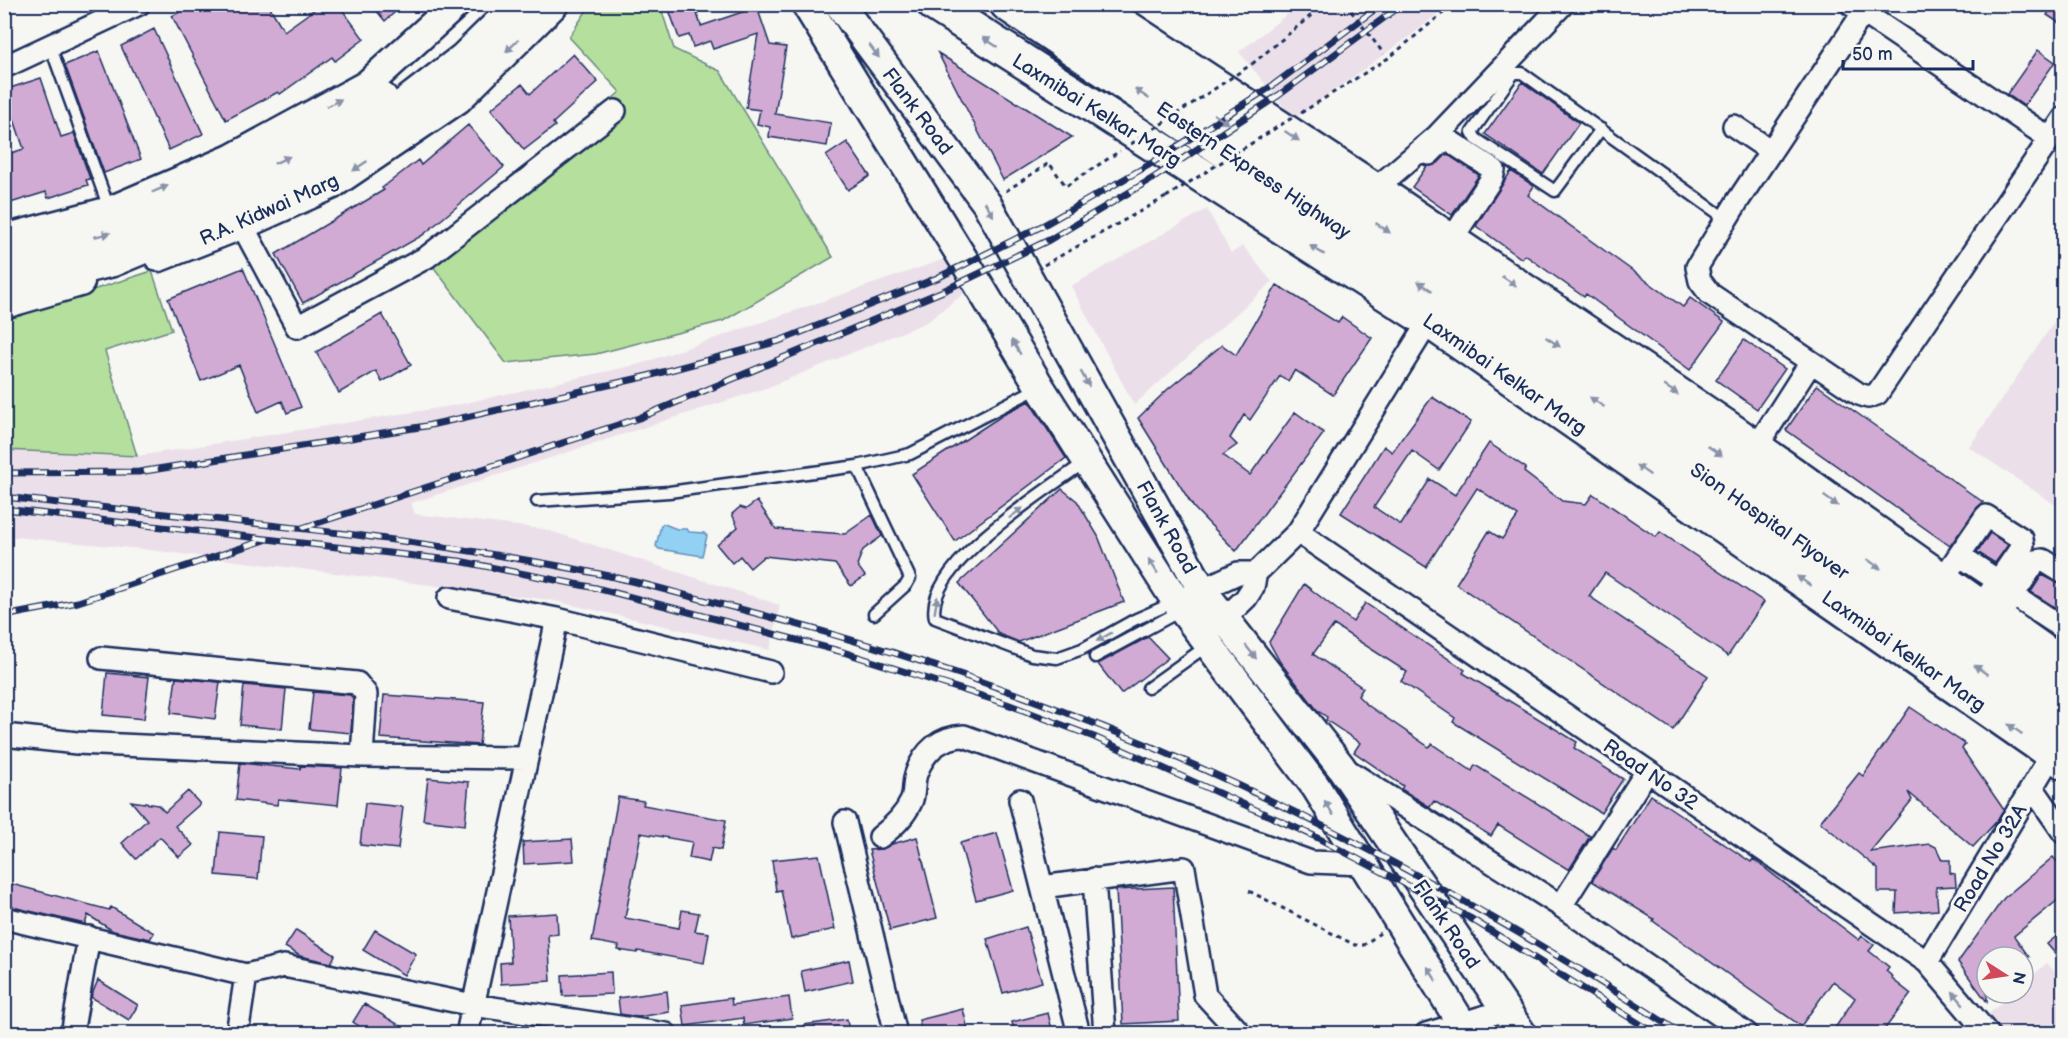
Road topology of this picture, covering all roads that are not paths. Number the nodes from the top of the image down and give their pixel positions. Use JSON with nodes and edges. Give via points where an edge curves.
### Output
{"nodes":[{"id":1,"x":140,"y":4,"type":"edge"},
{"id":2,"x":456,"y":4,"type":"edge"},
{"id":3,"x":495,"y":4,"type":"edge"},
{"id":4,"x":520,"y":4,"type":"edge"},
{"id":5,"x":554,"y":4,"type":"edge"},
{"id":6,"x":806,"y":4,"type":"edge"},
{"id":7,"x":839,"y":4,"type":"edge"},
{"id":8,"x":934,"y":4,"type":"edge"},
{"id":9,"x":1563,"y":4,"type":"edge"},
{"id":10,"x":120,"y":9,"type":"edge"},
{"id":11,"x":1857,"y":9,"type":"edge"},
{"id":12,"x":1030,"y":10,"type":"edge"},
{"id":13,"x":1088,"y":30,"type":"edge"},
{"id":14,"x":51,"y":48,"type":"junction"},
{"id":15,"x":4,"y":67,"type":"edge"},
{"id":16,"x":615,"y":111,"type":"dead end"},
{"id":17,"x":2064,"y":118,"type":"edge"},
{"id":18,"x":1734,"y":126,"type":"dead end"},
{"id":19,"x":1601,"y":129,"type":"junction"},
{"id":20,"x":1129,"y":137,"type":"junction"},
{"id":21,"x":2049,"y":138,"type":"junction"},
{"id":22,"x":1771,"y":151,"type":"junction"},
{"id":23,"x":1379,"y":193,"type":"junction"},
{"id":24,"x":110,"y":211,"type":"junction"},
{"id":25,"x":1726,"y":219,"type":"junction"},
{"id":26,"x":242,"y":225,"type":"junction"},
{"id":27,"x":4,"y":239,"type":"edge"},
{"id":28,"x":1455,"y":246,"type":"junction"},
{"id":29,"x":4,"y":259,"type":"edge"},
{"id":30,"x":4,"y":285,"type":"edge"},
{"id":31,"x":4,"y":304,"type":"edge"},
{"id":32,"x":1481,"y":308,"type":"junction"},
{"id":33,"x":1424,"y":318,"type":"junction"},
{"id":34,"x":1811,"y":362,"type":"junction"},
{"id":35,"x":1040,"y":387,"type":"junction"},
{"id":36,"x":1756,"y":448,"type":"junction"},
{"id":37,"x":1087,"y":461,"type":"junction"},
{"id":38,"x":857,"y":466,"type":"junction"},
{"id":39,"x":537,"y":501,"type":"dead end"},
{"id":40,"x":1298,"y":532,"type":"junction"},
{"id":41,"x":1950,"y":568,"type":"junction"},
{"id":42,"x":1257,"y":573,"type":"junction"},
{"id":43,"x":2064,"y":573,"type":"edge"},
{"id":44,"x":1202,"y":590,"type":"junction"},
{"id":45,"x":449,"y":598,"type":"dead end"},
{"id":46,"x":1997,"y":600,"type":"junction"},
{"id":47,"x":1179,"y":606,"type":"junction"},
{"id":48,"x":874,"y":614,"type":"dead end"},
{"id":49,"x":557,"y":619,"type":"junction"},
{"id":50,"x":1225,"y":619,"type":"junction"},
{"id":51,"x":1206,"y":642,"type":"junction"},
{"id":52,"x":2059,"y":647,"type":"edge"},
{"id":53,"x":1095,"y":657,"type":"dead end"},
{"id":54,"x":102,"y":658,"type":"dead end"},
{"id":55,"x":771,"y":672,"type":"dead end"},
{"id":56,"x":1148,"y":688,"type":"dead end"},
{"id":57,"x":2064,"y":697,"type":"edge"},
{"id":58,"x":4,"y":735,"type":"edge"},
{"id":59,"x":2061,"y":744,"type":"edge"},
{"id":60,"x":362,"y":756,"type":"junction"},
{"id":61,"x":527,"y":758,"type":"junction"},
{"id":62,"x":1341,"y":767,"type":"junction"},
{"id":63,"x":1647,"y":771,"type":"junction"},
{"id":64,"x":2032,"y":787,"type":"junction"},
{"id":65,"x":1020,"y":800,"type":"dead end"},
{"id":66,"x":845,"y":822,"type":"dead end"},
{"id":67,"x":2064,"y":833,"type":"edge"},
{"id":68,"x":880,"y":837,"type":"dead end"},
{"id":69,"x":1364,"y":864,"type":"junction"},
{"id":70,"x":1094,"y":879,"type":"junction"},
{"id":71,"x":1042,"y":887,"type":"junction"},
{"id":72,"x":1561,"y":906,"type":"junction"},
{"id":73,"x":4,"y":918,"type":"edge"},
{"id":74,"x":89,"y":937,"type":"junction"},
{"id":75,"x":1927,"y":962,"type":"junction"},
{"id":76,"x":246,"y":975,"type":"junction"},
{"id":77,"x":473,"y":1005,"type":"junction"},
{"id":78,"x":1506,"y":1010,"type":"junction"},
{"id":79,"x":1465,"y":1029,"type":"edge"},
{"id":80,"x":72,"y":1034,"type":"edge"},
{"id":81,"x":237,"y":1034,"type":"edge"},
{"id":82,"x":467,"y":1034,"type":"edge"},
{"id":83,"x":666,"y":1034,"type":"edge"},
{"id":84,"x":896,"y":1034,"type":"edge"},
{"id":85,"x":1079,"y":1034,"type":"edge"},
{"id":86,"x":1105,"y":1034,"type":"edge"},
{"id":87,"x":1241,"y":1034,"type":"edge"},
{"id":88,"x":1426,"y":1034,"type":"edge"},
{"id":89,"x":1522,"y":1034,"type":"edge"},
{"id":90,"x":1747,"y":1034,"type":"edge"},
{"id":91,"x":1988,"y":1034,"type":"edge"}],
"edges":[{"from":1,"to":10,"type":"street"},
{"from":24,"to":2,"type":"street","one_way":true,"via":[[231,159],[368,85]]},
{"from":29,"to":3,"type":"main road","one_way":true,"via":[[117,232],[296,154],[451,54]]},
{"from":4,"to":30,"type":"main road","via":[[465,59],[326,165],[111,260]]},
{"from":5,"to":26,"type":"street","name":"R.A. Kidwai Marg","one_way":true,"via":[[458,99],[331,185]]},
{"from":35,"to":6,"type":"street","one_way":true},
{"from":7,"to":44,"type":"street","name":"Flank Road","one_way":true,"via":[[987,204]]},
{"from":20,"to":8,"type":"main road","name":"Laxmibai Kelkar Marg","one_way":true},
{"from":9,"to":23,"type":"street"},
{"from":10,"to":14,"type":"street"},
{"from":11,"to":21,"type":"street"},
{"from":11,"to":22,"type":"street"},
{"from":12,"to":13,"type":"main road","name":"Eastern Express Highway"},
{"from":13,"to":20,"type":"main road"},
{"from":13,"to":23,"type":"main road","one_way":true,"via":[[1174,56]]},
{"from":13,"to":32,"type":"main road","name":"Eastern Express Highway"},
{"from":14,"to":15,"type":"street"},
{"from":14,"to":24,"type":"lane"},
{"from":16,"to":26,"type":"street","via":[[427,257],[297,327]]},
{"from":17,"to":21,"type":"street"},
{"from":18,"to":22,"type":"street"},
{"from":19,"to":19,"type":"lane","via":[[1517,72],[1472,132],[1476,139],[1555,191]]},
{"from":19,"to":25,"type":"lane"},
{"from":33,"to":20,"type":"main road","name":"Laxmibai Kelkar Marg","one_way":true},
{"from":21,"to":34,"type":"street","via":[[1877,394],[1868,398],[1859,394]]},
{"from":22,"to":25,"type":"street"},
{"from":23,"to":28,"type":"main road"},
{"from":23,"to":28,"type":"street","via":[[1444,140],[1494,170]]},
{"from":24,"to":27,"type":"street"},
{"from":25,"to":34,"type":"street","via":[[1698,267],[1700,281],[1710,294]]},
{"from":26,"to":31,"type":"street","name":"R.A. Kidwai Marg","via":[[126,270]]},
{"from":28,"to":32,"type":"main road"},
{"from":28,"to":36,"type":"main road","one_way":true},
{"from":32,"to":33,"type":"main road"},
{"from":32,"to":57,"type":"main road","name":"Sion Hospital Flyover","one_way":true,"via":[[1718,452]]},
{"from":59,"to":32,"type":"main road","name":"Sion Hospital Flyover","one_way":true},
{"from":33,"to":40,"type":"street"},
{"from":59,"to":33,"type":"main road","name":"Laxmibai Kelkar Marg","one_way":true},
{"from":34,"to":36,"type":"street"},
{"from":35,"to":37,"type":"street"},
{"from":35,"to":38,"type":"lane","via":[[910,454]]},
{"from":36,"to":41,"type":"main road","one_way":true},
{"from":47,"to":37,"type":"street","one_way":true},
{"from":47,"to":37,"type":"lane","one_way":true,"via":[[1134,620],[1057,658],[1032,655],[935,618],[933,610],[941,585],[969,548]]},
{"from":38,"to":39,"type":"lane","via":[[669,492]]},
{"from":38,"to":48,"type":"lane","via":[[910,578]]},
{"from":40,"to":42,"type":"street"},
{"from":40,"to":63,"type":"street","name":"Road No 32"},
{"from":41,"to":46,"type":"main road"},
{"from":41,"to":46,"type":"street","via":[[1989,516],[2024,542]]},
{"from":42,"to":44,"type":"street","via":[[1238,573]]},
{"from":42,"to":50,"type":"street","via":[[1253,587]]},
{"from":43,"to":46,"type":"street","via":[[2040,559]]},
{"from":44,"to":47,"type":"street"},
{"from":44,"to":50,"type":"street","name":"Flank Road"},
{"from":45,"to":49,"type":"street"},
{"from":46,"to":52,"type":"main road"},
{"from":47,"to":51,"type":"street"},
{"from":47,"to":53,"type":"lane"},
{"from":49,"to":55,"type":"street"},
{"from":49,"to":61,"type":"street"},
{"from":50,"to":51,"type":"street"},
{"from":50,"to":62,"type":"street","name":"Flank Road","one_way":true},
{"from":51,"to":56,"type":"lane"},
{"from":69,"to":51,"type":"street","one_way":true,"via":[[1316,787]]},
{"from":54,"to":60,"type":"street","via":[[357,683],[366,694]]},
{"from":58,"to":60,"type":"street","via":[[77,743]]},
{"from":59,"to":64,"type":"street","name":"Road No 32A"},
{"from":60,"to":61,"type":"street"},
{"from":61,"to":77,"type":"street"},
{"from":62,"to":72,"type":"street"},
{"from":62,"to":78,"type":"street","name":"Flank Road"},
{"from":63,"to":72,"type":"street"},
{"from":63,"to":75,"type":"street","name":"Road No 32"},
{"from":64,"to":67,"type":"street"},
{"from":64,"to":75,"type":"street","name":"Road No 32A"},
{"from":65,"to":71,"type":"street"},
{"from":66,"to":84,"type":"street"},
{"from":68,"to":69,"type":"street","via":[[898,823],[912,801],[916,775],[938,741],[964,736],[1311,862]]},
{"from":79,"to":69,"type":"street","one_way":true},
{"from":70,"to":71,"type":"street"},
{"from":70,"to":86,"type":"street"},
{"from":70,"to":87,"type":"street","via":[[1184,868],[1205,995]]},
{"from":71,"to":85,"type":"street"},
{"from":72,"to":90,"type":"street"},
{"from":73,"to":74,"type":"street"},
{"from":74,"to":76,"type":"street"},
{"from":74,"to":80,"type":"street"},
{"from":91,"to":75,"type":"street","name":"Road No 32","one_way":true},
{"from":76,"to":77,"type":"street","via":[[284,966]]},
{"from":76,"to":81,"type":"street"},
{"from":77,"to":82,"type":"street"},
{"from":77,"to":83,"type":"street"},
{"from":78,"to":79,"type":"street"},
{"from":78,"to":89,"type":"street","name":"Flank Road"},
{"from":79,"to":88,"type":"street"}]}
